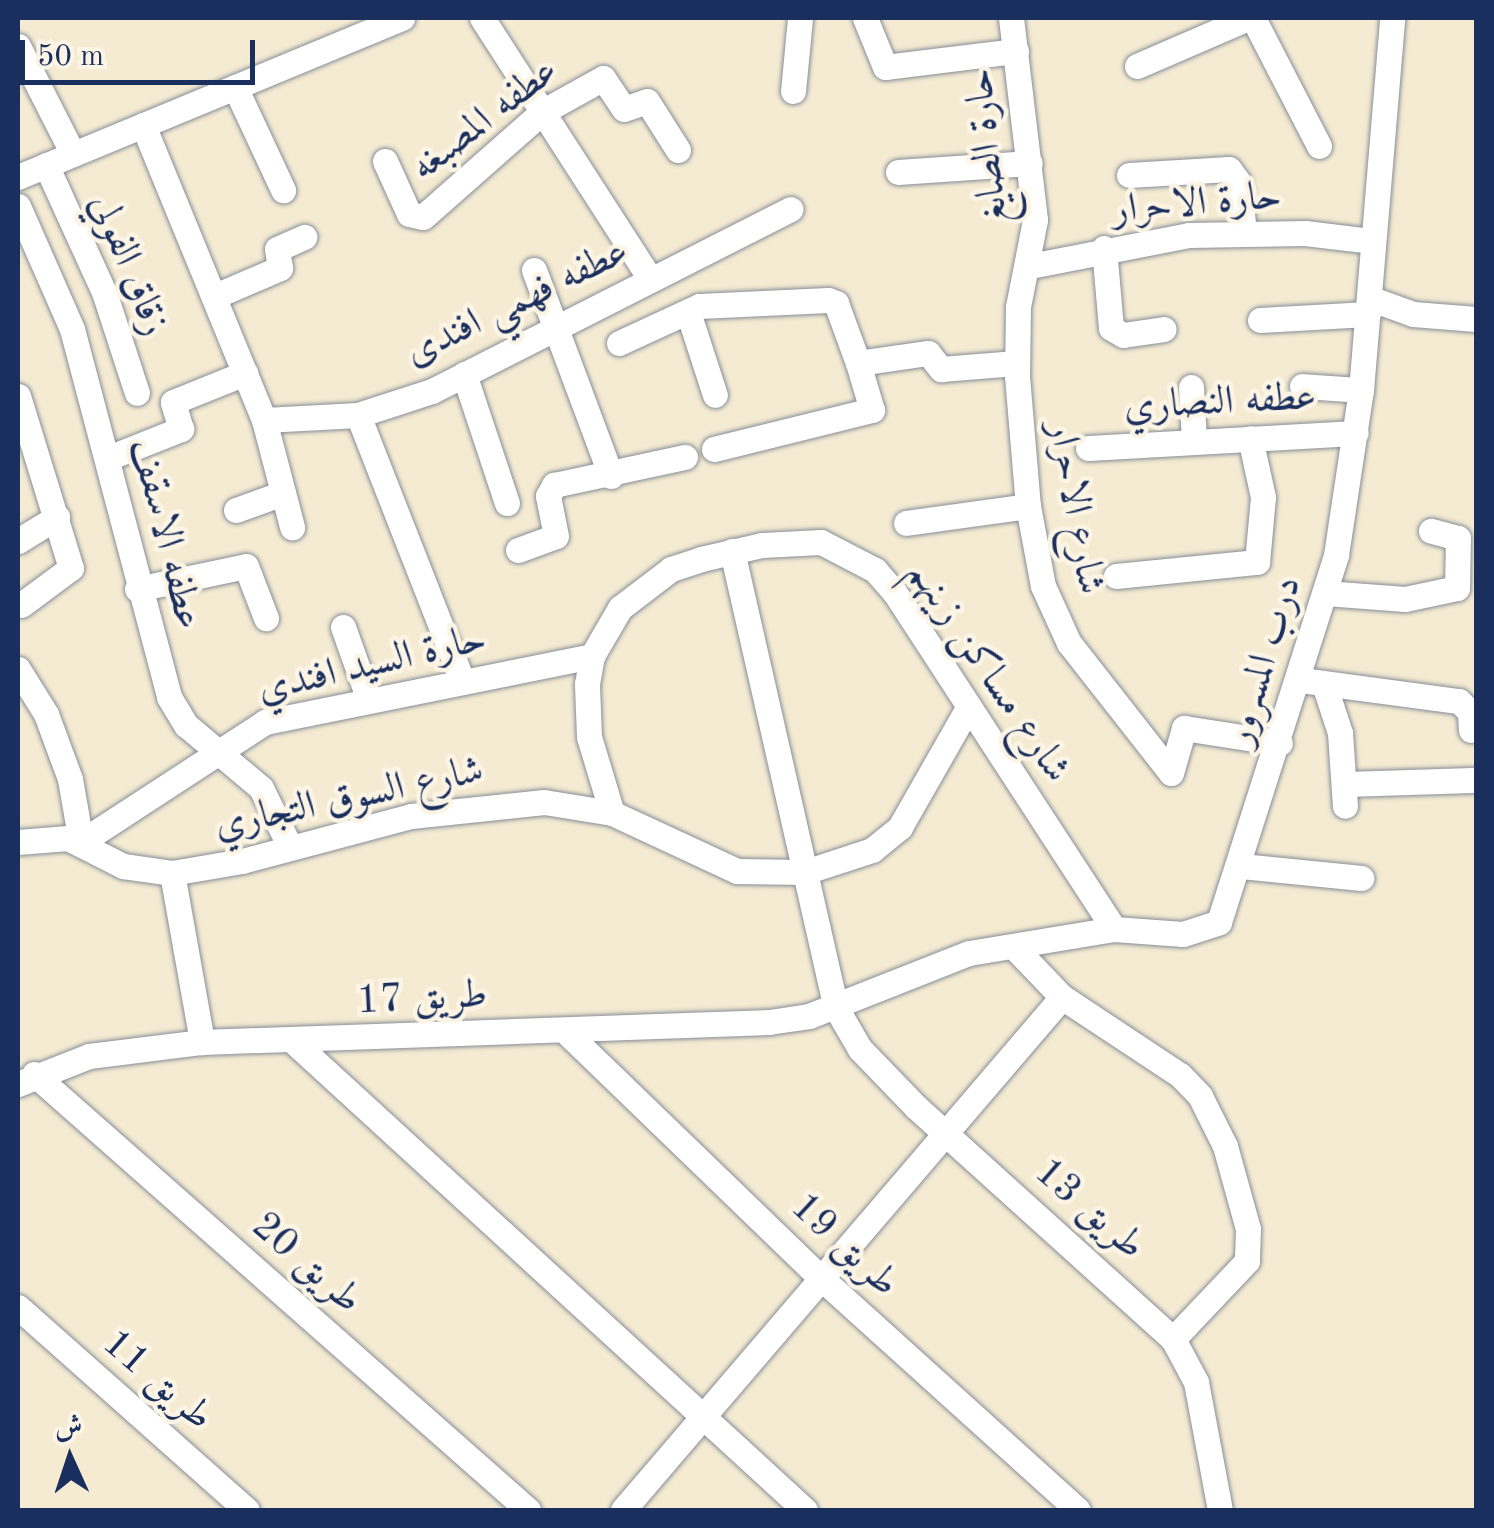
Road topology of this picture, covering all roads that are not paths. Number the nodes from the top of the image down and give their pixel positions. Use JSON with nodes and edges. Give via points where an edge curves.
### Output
{"nodes":[{"id":1,"x":402,"y":18,"type":"edge"},
{"id":2,"x":482,"y":18,"type":"edge"},
{"id":3,"x":800,"y":18,"type":"edge"},
{"id":4,"x":865,"y":18,"type":"edge"},
{"id":5,"x":1012,"y":18,"type":"edge"},
{"id":6,"x":1250,"y":18,"type":"edge"},
{"id":7,"x":1392,"y":18,"type":"edge"},
{"id":8,"x":18,"y":48,"type":"edge"},
{"id":9,"x":1016,"y":51,"type":"junction"},
{"id":10,"x":1137,"y":66,"type":"dead end"},
{"id":11,"x":234,"y":87,"type":"junction"},
{"id":12,"x":793,"y":90,"type":"dead end"},
{"id":13,"x":542,"y":112,"type":"junction"},
{"id":14,"x":143,"y":125,"type":"junction"},
{"id":15,"x":1319,"y":146,"type":"dead end"},
{"id":16,"x":678,"y":150,"type":"dead end"},
{"id":17,"x":73,"y":154,"type":"junction"},
{"id":18,"x":385,"y":161,"type":"dead end"},
{"id":19,"x":1030,"y":163,"type":"junction"},
{"id":20,"x":46,"y":165,"type":"junction"},
{"id":21,"x":898,"y":172,"type":"dead end"},
{"id":22,"x":1129,"y":174,"type":"dead end"},
{"id":23,"x":18,"y":177,"type":"edge"},
{"id":24,"x":283,"y":190,"type":"dead end"},
{"id":25,"x":18,"y":206,"type":"edge"},
{"id":26,"x":791,"y":210,"type":"dead end"},
{"id":27,"x":1244,"y":232,"type":"junction"},
{"id":28,"x":304,"y":236,"type":"dead end"},
{"id":29,"x":1372,"y":240,"type":"junction"},
{"id":30,"x":1104,"y":248,"type":"junction"},
{"id":31,"x":1030,"y":266,"type":"junction"},
{"id":32,"x":534,"y":270,"type":"dead end"},
{"id":33,"x":650,"y":279,"type":"junction"},
{"id":34,"x":215,"y":296,"type":"junction"},
{"id":35,"x":1369,"y":306,"type":"junction"},
{"id":36,"x":688,"y":312,"type":"junction"},
{"id":37,"x":1476,"y":319,"type":"edge"},
{"id":38,"x":1260,"y":320,"type":"dead end"},
{"id":39,"x":555,"y":325,"type":"junction"},
{"id":40,"x":1164,"y":329,"type":"dead end"},
{"id":41,"x":619,"y":344,"type":"dead end"},
{"id":42,"x":858,"y":363,"type":"junction"},
{"id":43,"x":1016,"y":363,"type":"junction"},
{"id":44,"x":245,"y":373,"type":"junction"},
{"id":45,"x":464,"y":374,"type":"junction"},
{"id":46,"x":1302,"y":386,"type":"dead end"},
{"id":47,"x":1192,"y":388,"type":"dead end"},
{"id":48,"x":1361,"y":390,"type":"junction"},
{"id":49,"x":137,"y":393,"type":"dead end"},
{"id":50,"x":715,"y":395,"type":"dead end"},
{"id":51,"x":18,"y":396,"type":"edge"},
{"id":52,"x":358,"y":415,"type":"junction"},
{"id":53,"x":264,"y":420,"type":"junction"},
{"id":54,"x":1356,"y":432,"type":"junction"},
{"id":55,"x":1250,"y":438,"type":"junction"},
{"id":56,"x":1194,"y":441,"type":"junction"},
{"id":57,"x":1088,"y":448,"type":"dead end"},
{"id":58,"x":714,"y":450,"type":"dead end"},
{"id":59,"x":684,"y":457,"type":"dead end"},
{"id":60,"x":108,"y":458,"type":"junction"},
{"id":61,"x":611,"y":476,"type":"junction"},
{"id":62,"x":283,"y":493,"type":"junction"},
{"id":63,"x":507,"y":502,"type":"dead end"},
{"id":64,"x":1028,"y":506,"type":"junction"},
{"id":65,"x":236,"y":510,"type":"dead end"},
{"id":66,"x":57,"y":517,"type":"junction"},
{"id":67,"x":906,"y":523,"type":"dead end"},
{"id":68,"x":292,"y":527,"type":"dead end"},
{"id":69,"x":1430,"y":531,"type":"dead end"},
{"id":70,"x":18,"y":541,"type":"edge"},
{"id":71,"x":518,"y":550,"type":"dead end"},
{"id":72,"x":732,"y":551,"type":"junction"},
{"id":73,"x":1116,"y":576,"type":"dead end"},
{"id":74,"x":136,"y":589,"type":"junction"},
{"id":75,"x":1325,"y":592,"type":"junction"},
{"id":76,"x":21,"y":605,"type":"dead end"},
{"id":77,"x":266,"y":618,"type":"dead end"},
{"id":78,"x":344,"y":627,"type":"dead end"},
{"id":79,"x":592,"y":656,"type":"junction"},
{"id":80,"x":18,"y":669,"type":"edge"},
{"id":81,"x":462,"y":682,"type":"junction"},
{"id":82,"x":1312,"y":682,"type":"junction"},
{"id":83,"x":369,"y":700,"type":"junction"},
{"id":84,"x":968,"y":708,"type":"junction"},
{"id":85,"x":1471,"y":730,"type":"dead end"},
{"id":86,"x":1280,"y":743,"type":"junction"},
{"id":87,"x":222,"y":750,"type":"junction"},
{"id":88,"x":1472,"y":780,"type":"dead end"},
{"id":89,"x":612,"y":813,"type":"junction"},
{"id":90,"x":18,"y":842,"type":"edge"},
{"id":91,"x":80,"y":842,"type":"junction"},
{"id":92,"x":290,"y":847,"type":"junction"},
{"id":93,"x":1242,"y":866,"type":"junction"},
{"id":94,"x":805,"y":872,"type":"junction"},
{"id":95,"x":172,"y":873,"type":"junction"},
{"id":96,"x":1361,"y":878,"type":"dead end"},
{"id":97,"x":1114,"y":929,"type":"junction"},
{"id":98,"x":1015,"y":948,"type":"junction"},
{"id":99,"x":1062,"y":996,"type":"junction"},
{"id":100,"x":835,"y":1006,"type":"junction"},
{"id":101,"x":564,"y":1030,"type":"junction"},
{"id":102,"x":202,"y":1042,"type":"junction"},
{"id":103,"x":294,"y":1042,"type":"junction"},
{"id":104,"x":26,"y":1079,"type":"edge"},
{"id":105,"x":946,"y":1134,"type":"junction"},
{"id":106,"x":822,"y":1278,"type":"junction"},
{"id":107,"x":18,"y":1308,"type":"edge"},
{"id":108,"x":1173,"y":1339,"type":"junction"},
{"id":109,"x":703,"y":1417,"type":"junction"},
{"id":110,"x":247,"y":1510,"type":"edge"},
{"id":111,"x":528,"y":1510,"type":"edge"},
{"id":112,"x":623,"y":1510,"type":"edge"},
{"id":113,"x":805,"y":1510,"type":"edge"},
{"id":114,"x":1078,"y":1510,"type":"edge"},
{"id":115,"x":1220,"y":1510,"type":"edge"}],
"edges":[{"from":1,"to":11,"type":"street"},
{"from":2,"to":13,"type":"street"},
{"from":3,"to":12,"type":"street"},
{"from":4,"to":9,"type":"street","via":[[885,67]]},
{"from":5,"to":9,"type":"street","name":"حارة الصايغ"},
{"from":6,"to":10,"type":"street"},
{"from":6,"to":15,"type":"street"},
{"from":7,"to":29,"type":"street","name":"درب المسرور"},
{"from":8,"to":17,"type":"street"},
{"from":9,"to":19,"type":"street","name":"حارة الصايغ"},
{"from":11,"to":14,"type":"street"},
{"from":11,"to":24,"type":"street"},
{"from":13,"to":16,"type":"street","name":"عطفه المصبغه","via":[[603,78],[624,109],[647,101]]},
{"from":13,"to":18,"type":"street","name":"عطفه المصبغه","via":[[423,217],[410,214]]},
{"from":13,"to":33,"type":"street"},
{"from":14,"to":17,"type":"street"},
{"from":14,"to":34,"type":"street"},
{"from":17,"to":20,"type":"street"},
{"from":19,"to":21,"type":"street"},
{"from":19,"to":31,"type":"street","name":"حارة الصايغ","via":[[1036,240]]},
{"from":20,"to":23,"type":"street"},
{"from":20,"to":49,"type":"street","name":"زقاق الفولي","via":[[104,292]]},
{"from":22,"to":27,"type":"street","via":[[1230,169],[1239,183]]},
{"from":25,"to":60,"type":"street","name":"عطفه الاسقف","via":[[72,330]]},
{"from":26,"to":33,"type":"street","name":"عطفه فهمي افندى"},
{"from":27,"to":29,"type":"street","name":"حارة الاحرار"},
{"from":27,"to":30,"type":"street","name":"حارة الاحرار"},
{"from":28,"to":34,"type":"street","via":[[277,249],[280,268]]},
{"from":29,"to":35,"type":"street","name":"درب المسرور"},
{"from":30,"to":31,"type":"street","name":"حارة الاحرار"},
{"from":30,"to":40,"type":"street","via":[[1111,328],[1123,335]]},
{"from":31,"to":43,"type":"street","name":"شارع الاحرار","via":[[1018,307]]},
{"from":32,"to":39,"type":"street"},
{"from":33,"to":39,"type":"street","name":"عطفه فهمي افندى"},
{"from":34,"to":44,"type":"street"},
{"from":35,"to":37,"type":"street"},
{"from":35,"to":38,"type":"street"},
{"from":35,"to":48,"type":"street","name":"درب المسرور"},
{"from":36,"to":41,"type":"street"},
{"from":36,"to":42,"type":"street","via":[[768,298],[832,300]]},
{"from":36,"to":50,"type":"street"},
{"from":39,"to":45,"type":"street","name":"عطفه فهمي افندى"},
{"from":39,"to":61,"type":"street"},
{"from":42,"to":43,"type":"street","via":[[928,353],[941,369]]},
{"from":42,"to":58,"type":"street","via":[[874,405]]},
{"from":43,"to":64,"type":"street","name":"شارع الاحرار"},
{"from":44,"to":53,"type":"street"},
{"from":44,"to":60,"type":"street","via":[[174,402],[181,429]]},
{"from":45,"to":52,"type":"street","name":"عطفه فهمي افندى"},
{"from":45,"to":63,"type":"street"},
{"from":46,"to":48,"type":"street"},
{"from":47,"to":56,"type":"street"},
{"from":48,"to":54,"type":"street","name":"درب المسرور"},
{"from":51,"to":66,"type":"street"},
{"from":52,"to":53,"type":"street","name":"عطفه فهمي افندى"},
{"from":52,"to":81,"type":"street"},
{"from":53,"to":62,"type":"street"},
{"from":54,"to":55,"type":"street","name":"عطفه النصاري"},
{"from":54,"to":75,"type":"street","name":"درب المسرور"},
{"from":55,"to":56,"type":"street","name":"عطفه النصاري"},
{"from":55,"to":73,"type":"street","via":[[1263,497],[1257,562]]},
{"from":56,"to":57,"type":"street","name":"عطفه النصاري"},
{"from":59,"to":61,"type":"street"},
{"from":60,"to":74,"type":"street","name":"عطفه الاسقف"},
{"from":61,"to":71,"type":"street","via":[[548,490],[556,536]]},
{"from":62,"to":65,"type":"street"},
{"from":62,"to":68,"type":"street"},
{"from":64,"to":67,"type":"street"},
{"from":64,"to":86,"type":"street","name":"شارع الاحرار","via":[[1055,616],[1130,715],[1138,739],[1171,772],[1184,728]]},
{"from":66,"to":70,"type":"street"},
{"from":66,"to":76,"type":"street","via":[[71,568]]},
{"from":69,"to":75,"type":"street","via":[[1458,538],[1457,588],[1378,600]]},
{"from":72,"to":79,"type":"street","name":"شارع مساكن زينهم","via":[[670,569],[643,586],[620,608]]},
{"from":72,"to":84,"type":"street","name":"شارع مساكن زينهم","via":[[793,541],[849,553],[895,593]]},
{"from":72,"to":94,"type":"street","name":"طريق 13"},
{"from":74,"to":77,"type":"street","via":[[246,566]]},
{"from":74,"to":87,"type":"street","name":"عطفه الاسقف","via":[[176,711]]},
{"from":75,"to":82,"type":"street","name":"درب المسرور"},
{"from":78,"to":83,"type":"street"},
{"from":79,"to":81,"type":"street","name":"حارة السيد افندي"},
{"from":79,"to":89,"type":"street","name":"شارع مساكن زينهم","via":[[589,738]]},
{"from":80,"to":91,"type":"street","via":[[46,714],[70,779]]},
{"from":81,"to":83,"type":"street","name":"حارة السيد افندي"},
{"from":82,"to":85,"type":"street","via":[[1460,701],[1470,712]]},
{"from":82,"to":86,"type":"street","name":"درب المسرور"},
{"from":82,"to":88,"type":"street","via":[[1340,733],[1346,795]]},
{"from":83,"to":87,"type":"street","name":"حارة السيد افندي","via":[[264,722]]},
{"from":84,"to":94,"type":"street","name":"شارع السوق التجاري","via":[[900,827],[872,850]]},
{"from":84,"to":97,"type":"street","name":"شارع مساكن زينهم"},
{"from":86,"to":93,"type":"street","name":"درب المسرور"},
{"from":87,"to":91,"type":"street","name":"حارة السيد افندي"},
{"from":87,"to":92,"type":"street","name":"عطفه الاسقف","via":[[276,808]]},
{"from":89,"to":92,"type":"street","name":"شارع السوق التجاري","via":[[544,802],[460,807]]},
{"from":89,"to":94,"type":"street","name":"شارع السوق التجاري","via":[[737,871]]},
{"from":90,"to":91,"type":"street","name":"شارع السوق التجاري","via":[[55,836]]},
{"from":91,"to":95,"type":"street","name":"شارع السوق التجاري","via":[[124,866]]},
{"from":92,"to":95,"type":"street","name":"شارع السوق التجاري"},
{"from":93,"to":96,"type":"street","via":[[1280,875]]},
{"from":93,"to":97,"type":"street","name":"درب المسرور","via":[[1227,910],[1205,930]]},
{"from":94,"to":100,"type":"street","name":"طريق 13"},
{"from":95,"to":102,"type":"street"},
{"from":97,"to":98,"type":"street","name":"درب المسرور"},
{"from":98,"to":99,"type":"street"},
{"from":98,"to":100,"type":"street","name":"درب المسرور","via":[[924,966]]},
{"from":99,"to":105,"type":"street"},
{"from":99,"to":108,"type":"street","via":[[1180,1075],[1225,1146],[1248,1229],[1247,1261]]},
{"from":100,"to":101,"type":"street","name":"طريق 17","via":[[768,1022]]},
{"from":100,"to":105,"type":"street","name":"طريق 13","via":[[860,1049]]},
{"from":101,"to":103,"type":"street","name":"طريق 17"},
{"from":101,"to":106,"type":"street","name":"طريق 19"},
{"from":102,"to":103,"type":"street","name":"طريق 17"},
{"from":102,"to":104,"type":"street","name":"طريق 17","via":[[90,1056]]},
{"from":103,"to":109,"type":"street"},
{"from":104,"to":111,"type":"street","name":"طريق 20"},
{"from":105,"to":106,"type":"street"},
{"from":105,"to":108,"type":"street","name":"طريق 13"},
{"from":106,"to":109,"type":"street"},
{"from":106,"to":114,"type":"street","name":"طريق 19"},
{"from":107,"to":110,"type":"street","name":"طريق 11"},
{"from":108,"to":115,"type":"street","name":"طريق 13","via":[[1196,1382]]},
{"from":109,"to":112,"type":"street"},
{"from":109,"to":113,"type":"street"}]}
